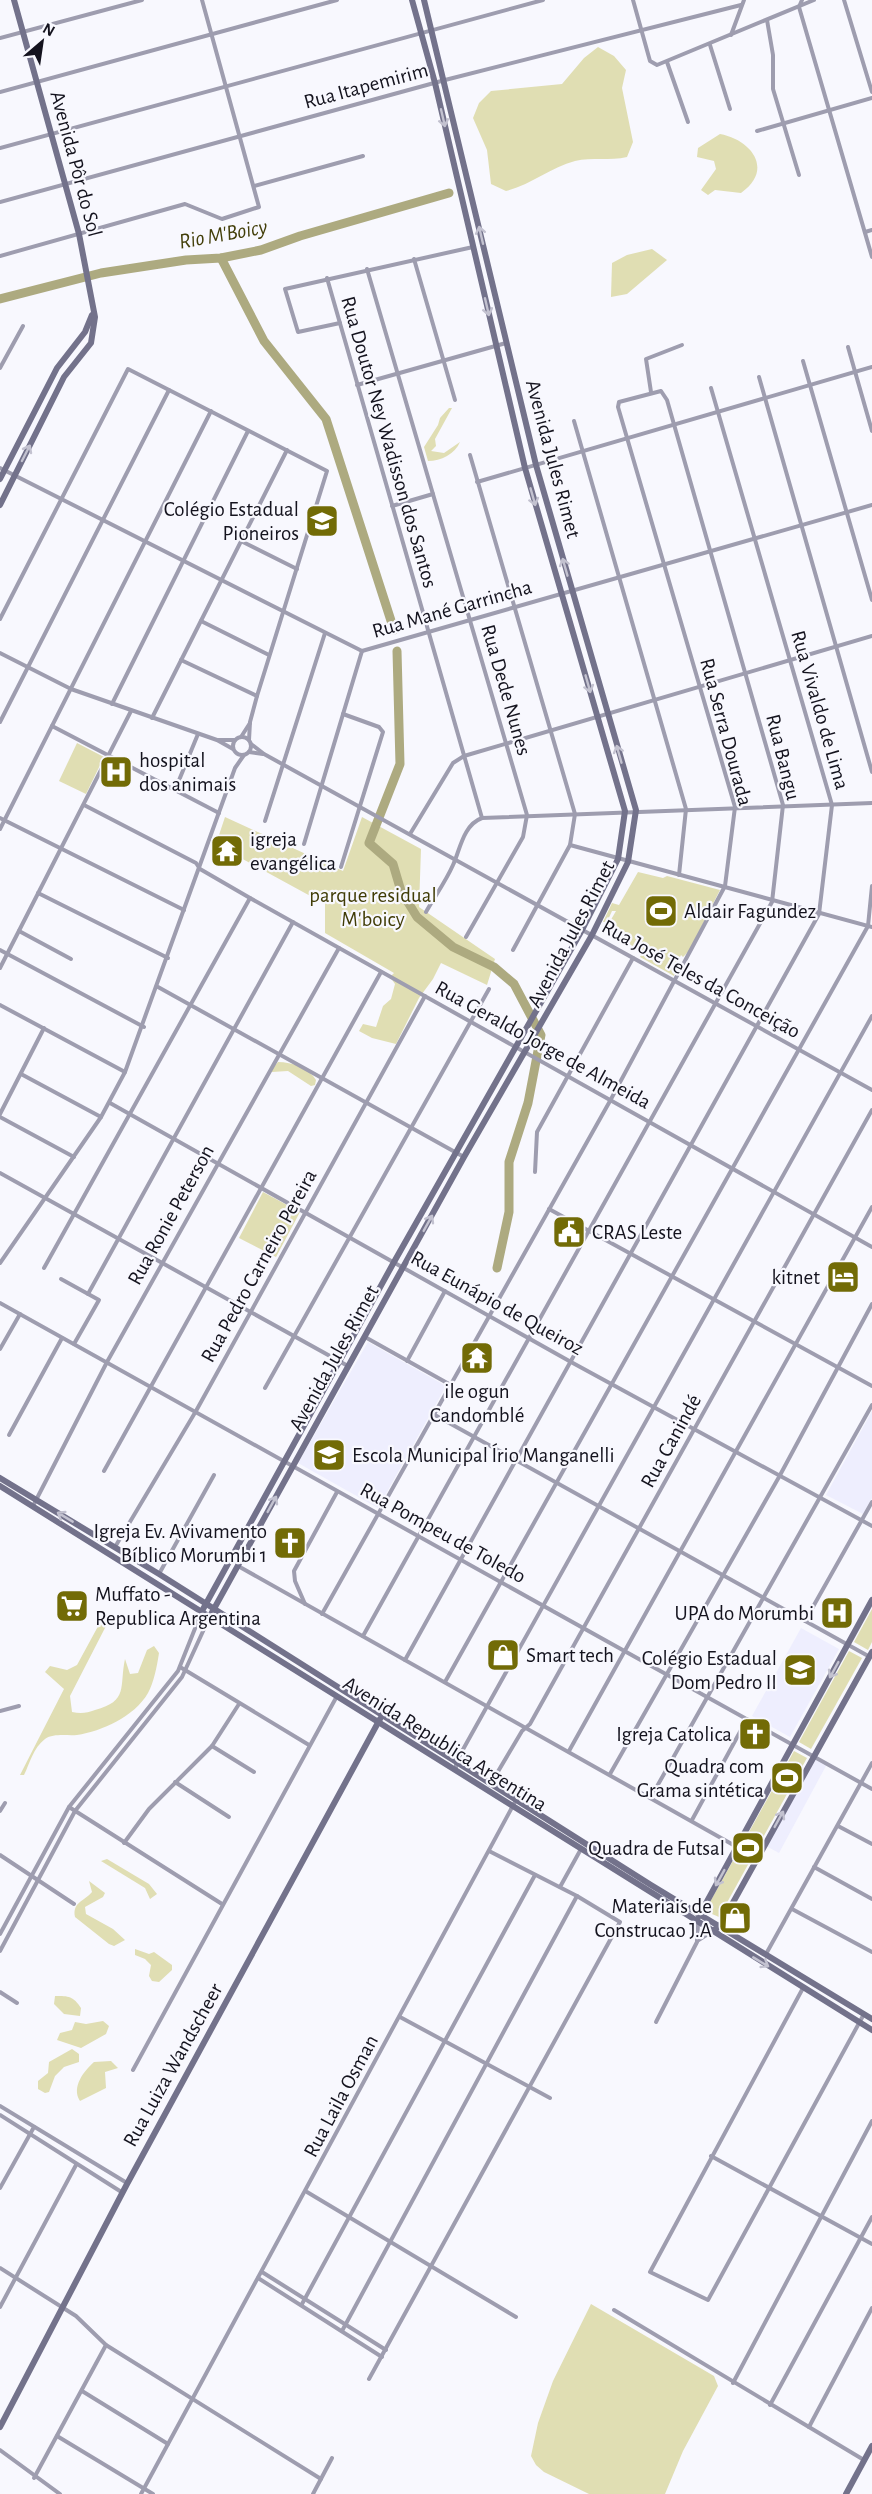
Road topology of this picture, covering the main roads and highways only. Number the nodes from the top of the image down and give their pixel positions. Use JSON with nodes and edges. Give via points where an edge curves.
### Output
{"nodes":[{"id":1,"x":14,"y":0,"type":"edge"},
{"id":2,"x":412,"y":0,"type":"edge"},
{"id":3,"x":424,"y":0,"type":"edge"},
{"id":4,"x":93,"y":302,"type":"junction"},
{"id":5,"x":80,"y":340,"type":"junction"},
{"id":6,"x":92,"y":343,"type":"junction"},
{"id":7,"x":64,"y":357,"type":"junction"},
{"id":8,"x":73,"y":364,"type":"junction"},
{"id":9,"x":2,"y":469,"type":"edge"},
{"id":10,"x":0,"y":478,"type":"edge"},
{"id":11,"x":0,"y":506,"type":"edge"},
{"id":12,"x":0,"y":1478,"type":"edge"},
{"id":13,"x":0,"y":1486,"type":"edge"},
{"id":14,"x":34,"y":1503,"type":"junction"},
{"id":15,"x":98,"y":1547,"type":"junction"},
{"id":16,"x":115,"y":1547,"type":"junction"},
{"id":17,"x":872,"y":1600,"type":"edge"},
{"id":18,"x":203,"y":1608,"type":"junction"},
{"id":19,"x":212,"y":1613,"type":"junction"},
{"id":20,"x":871,"y":1655,"type":"edge"},
{"id":21,"x":381,"y":1718,"type":"junction"},
{"id":22,"x":514,"y":1803,"type":"junction"},
{"id":23,"x":700,"y":1914,"type":"junction"},
{"id":24,"x":698,"y":1924,"type":"junction"},
{"id":25,"x":720,"y":1926,"type":"junction"},
{"id":26,"x":711,"y":1932,"type":"junction"},
{"id":27,"x":872,"y":2019,"type":"edge"},
{"id":28,"x":872,"y":2030,"type":"edge"},
{"id":29,"x":0,"y":2427,"type":"edge"},
{"id":30,"x":872,"y":2446,"type":"edge"},
{"id":31,"x":846,"y":2494,"type":"edge"}],
"edges":[{"from":1,"to":4,"type":"main road","name":"Avenida Pôr do Sol","via":[[79,234]]},
{"from":2,"to":18,"type":"main road","name":"Avenida Jules Rimet","one_way":true,"via":[[525,468],[625,811],[618,859],[582,930]]},
{"from":19,"to":3,"type":"main road","name":"Avenida Jules Rimet","one_way":true,"via":[[464,1157],[592,935],[628,862],[636,810],[536,465]]},
{"from":4,"to":5,"type":"main road","name":"Avenida Pôr do Sol","via":[[91,320]]},
{"from":4,"to":6,"type":"main road","name":"Avenida Pôr do Sol"},
{"from":5,"to":6,"type":"main road"},
{"from":5,"to":7,"type":"main road","name":"Avenida Pôr do Sol"},
{"from":6,"to":8,"type":"main road"},
{"from":7,"to":8,"type":"main road"},
{"from":7,"to":9,"type":"main road","name":"Avenida Pôr do Sol"},
{"from":11,"to":8,"type":"main road","one_way":true},
{"from":9,"to":10,"type":"main road","name":"Avenida Pôr do Sol"},
{"from":12,"to":14,"type":"main road","name":"Avenida Republica Argentina"},
{"from":13,"to":14,"type":"main road","name":"Avenida Republica Argentina"},
{"from":14,"to":15,"type":"main road","name":"Avenida Republica Argentina"},
{"from":16,"to":14,"type":"main road","name":"Avenida Republica Argentina","one_way":true},
{"from":15,"to":16,"type":"main road"},
{"from":15,"to":18,"type":"main road","name":"Avenida Republica Argentina"},
{"from":16,"to":18,"type":"main road","name":"Avenida Republica Argentina"},
{"from":17,"to":23,"type":"main road","one_way":true},
{"from":18,"to":19,"type":"main road","name":"Avenida Republica Argentina"},
{"from":19,"to":21,"type":"main road","name":"Avenida Republica Argentina"},
{"from":19,"to":21,"type":"main road","name":"Avenida Republica Argentina","via":[[337,1695]]},
{"from":25,"to":20,"type":"main road","one_way":true},
{"from":21,"to":22,"type":"main road","name":"Avenida Republica Argentina","via":[[456,1771]]},
{"from":21,"to":22,"type":"main road","name":"Avenida Republica Argentina","via":[[491,1784]]},
{"from":21,"to":29,"type":"main road","name":"Rua Luiza Wandscheer","via":[[127,2184]]},
{"from":22,"to":23,"type":"main road","name":"Avenida Republica Argentina"},
{"from":22,"to":24,"type":"main road","name":"Avenida Republica Argentina"},
{"from":23,"to":24,"type":"main road"},
{"from":23,"to":25,"type":"main road","name":"Avenida Republica Argentina"},
{"from":24,"to":26,"type":"main road","name":"Avenida Republica Argentina"},
{"from":25,"to":26,"type":"main road"},
{"from":25,"to":27,"type":"main road","name":"Avenida Republica Argentina"},
{"from":26,"to":28,"type":"main road","name":"Avenida Republica Argentina","one_way":true},
{"from":30,"to":31,"type":"main road"}]}
